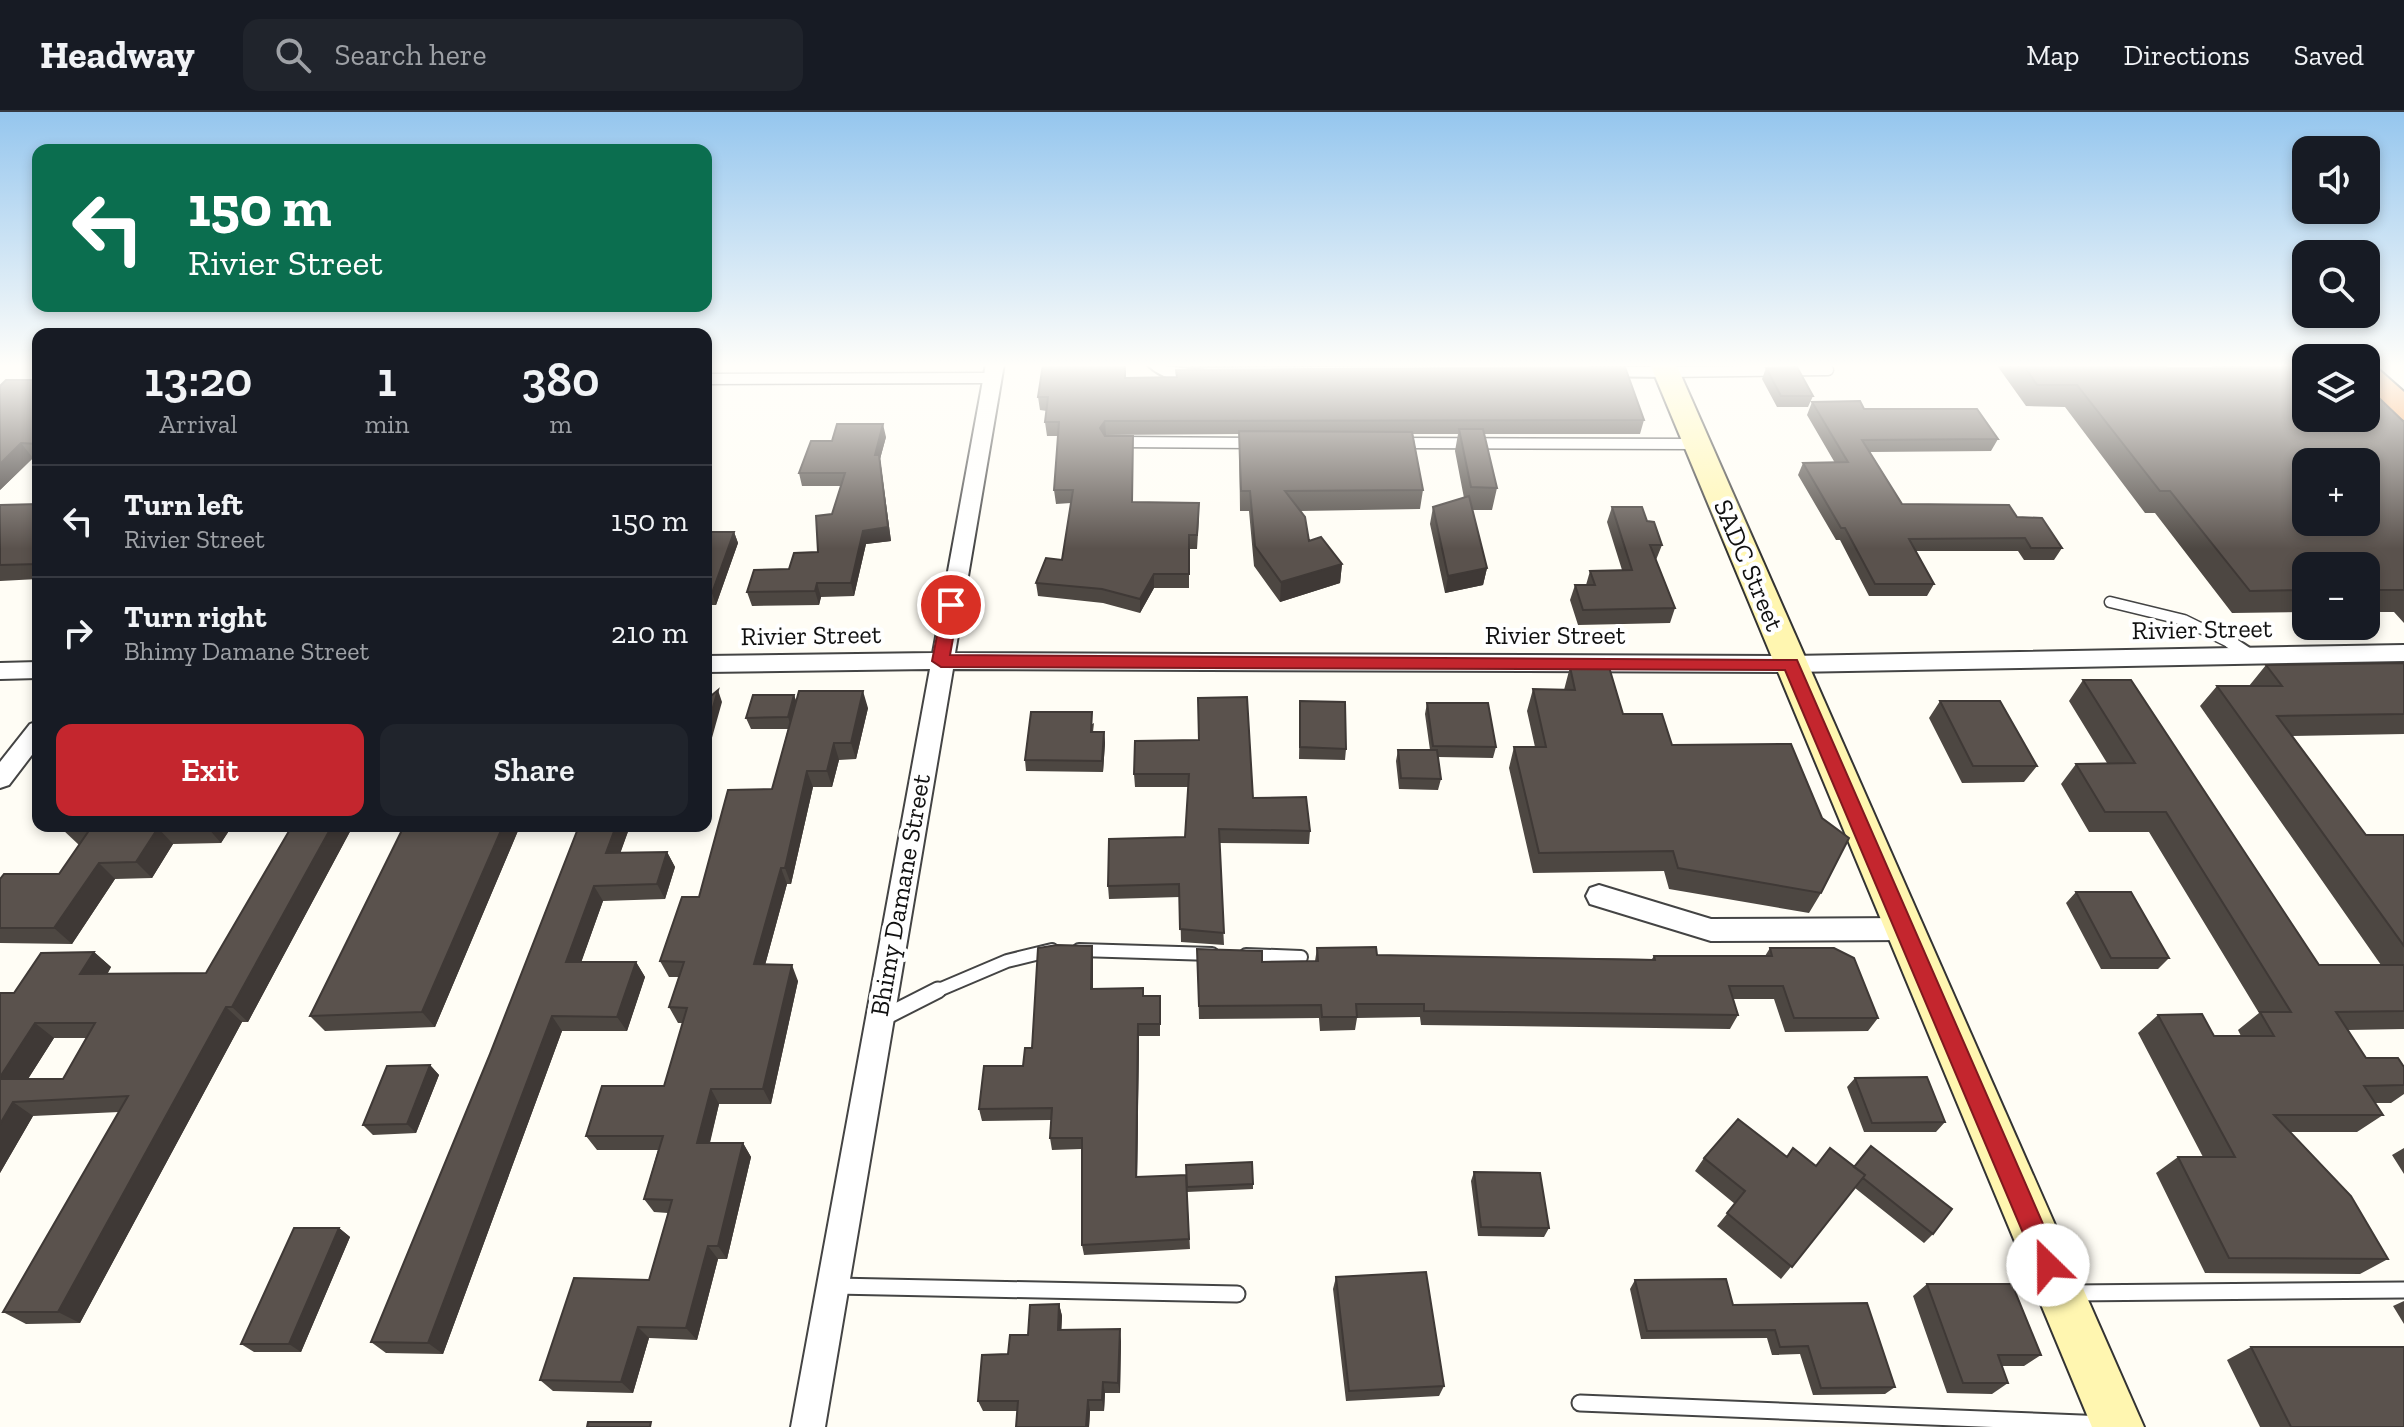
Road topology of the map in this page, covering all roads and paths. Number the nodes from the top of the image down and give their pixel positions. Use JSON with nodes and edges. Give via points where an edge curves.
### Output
{"nodes":[{"id":1,"x":984,"y":425,"type":"edge"},
{"id":2,"x":1689,"y":425,"type":"edge"},
{"id":3,"x":1109,"y":442,"type":"edge"},
{"id":4,"x":1268,"y":443,"type":"edge"},
{"id":5,"x":1395,"y":443,"type":"edge"},
{"id":6,"x":1697,"y":444,"type":"junction"},
{"id":7,"x":2110,"y":602,"type":"dead end"},
{"id":8,"x":2404,"y":653,"type":"edge"},
{"id":9,"x":2251,"y":656,"type":"junction"},
{"id":10,"x":941,"y":661,"type":"junction"},
{"id":11,"x":712,"y":664,"type":"edge"},
{"id":12,"x":1791,"y":664,"type":"junction"},
{"id":13,"x":32,"y":670,"type":"edge"},
{"id":14,"x":0,"y":671,"type":"edge"},
{"id":15,"x":32,"y":738,"type":"edge"},
{"id":16,"x":0,"y":779,"type":"edge"},
{"id":17,"x":1599,"y":896,"type":"dead end"},
{"id":18,"x":1905,"y":929,"type":"junction"},
{"id":19,"x":1301,"y":957,"type":"dead end"},
{"id":20,"x":878,"y":1021,"type":"junction"},
{"id":21,"x":832,"y":1286,"type":"junction"},
{"id":22,"x":2404,"y":1290,"type":"edge"},
{"id":23,"x":2060,"y":1293,"type":"junction"},
{"id":24,"x":1237,"y":1294,"type":"dead end"},
{"id":25,"x":1580,"y":1403,"type":"dead end"},
{"id":26,"x":2117,"y":1426,"type":"edge"},
{"id":27,"x":808,"y":1427,"type":"edge"}],
"edges":[{"from":1,"to":10,"type":"street","name":"Bhimy Damane Street"},
{"from":2,"to":6,"type":"street","name":"SADC Street"},
{"from":3,"to":4,"type":"lane"},
{"from":5,"to":6,"type":"lane"},
{"from":6,"to":12,"type":"street","name":"SADC Street"},
{"from":7,"to":9,"type":"lane","via":[[2192,621]]},
{"from":8,"to":9,"type":"street","name":"Rivier Street"},
{"from":9,"to":12,"type":"street","name":"Rivier Street"},
{"from":10,"to":11,"type":"street","name":"Rivier Street"},
{"from":10,"to":12,"type":"street","name":"Rivier Street"},
{"from":10,"to":20,"type":"street","name":"Bhimy Damane Street"},
{"from":12,"to":18,"type":"street","name":"SADC Street"},
{"from":13,"to":14,"type":"street"},
{"from":15,"to":16,"type":"street"},
{"from":17,"to":18,"type":"street","via":[[1711,930]]},
{"from":18,"to":23,"type":"street","name":"SADC Street"},
{"from":19,"to":20,"type":"lane","via":[[1058,949],[989,966]]},
{"from":20,"to":21,"type":"street","name":"Bhimy Damane Street"},
{"from":21,"to":24,"type":"lane"},
{"from":21,"to":27,"type":"street","name":"Bhimy Damane Street"},
{"from":22,"to":23,"type":"lane"},
{"from":23,"to":26,"type":"street","name":"SADC Street"},
{"from":25,"to":26,"type":"lane"}]}
